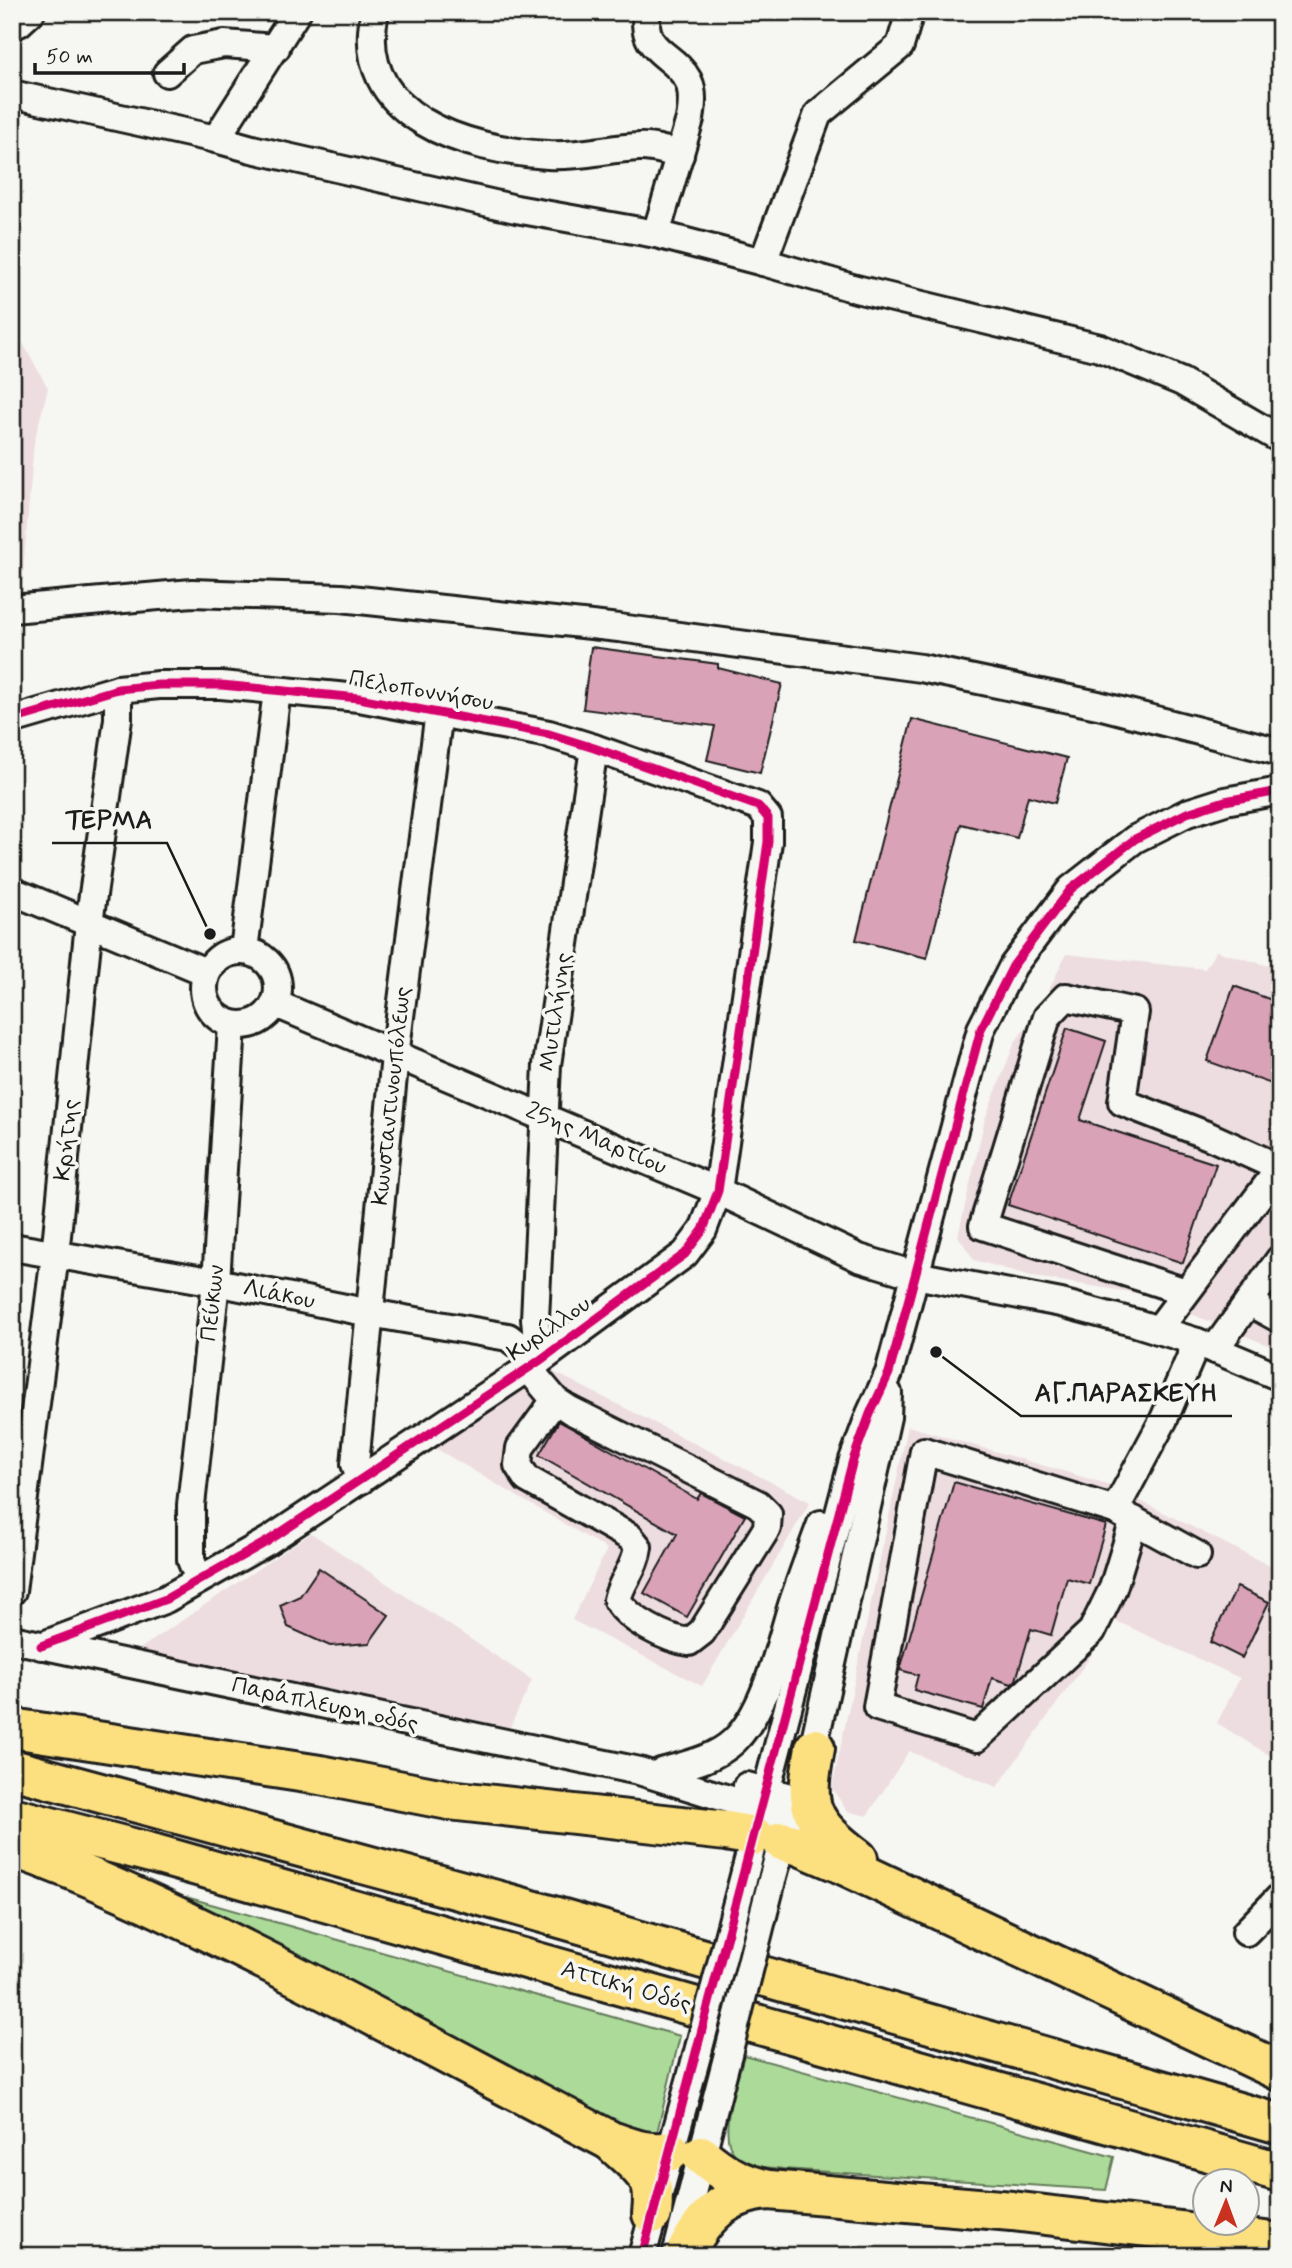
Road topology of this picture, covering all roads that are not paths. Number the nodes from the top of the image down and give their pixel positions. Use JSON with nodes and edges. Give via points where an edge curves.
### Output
{"nodes":[{"id":1,"x":31,"y":12,"type":"edge"},
{"id":2,"x":297,"y":12,"type":"edge"},
{"id":3,"x":375,"y":12,"type":"edge"},
{"id":4,"x":648,"y":12,"type":"edge"},
{"id":5,"x":910,"y":12,"type":"edge"},
{"id":6,"x":12,"y":25,"type":"edge"},
{"id":7,"x":275,"y":48,"type":"junction"},
{"id":8,"x":167,"y":73,"type":"dead end"},
{"id":9,"x":15,"y":87,"type":"edge"},
{"id":10,"x":216,"y":139,"type":"junction"},
{"id":11,"x":680,"y":155,"type":"junction"},
{"id":12,"x":656,"y":234,"type":"junction"},
{"id":13,"x":764,"y":262,"type":"junction"},
{"id":14,"x":1280,"y":439,"type":"edge"},
{"id":15,"x":12,"y":609,"type":"edge"},
{"id":16,"x":118,"y":689,"type":"junction"},
{"id":17,"x":277,"y":691,"type":"junction"},
{"id":18,"x":439,"y":712,"type":"junction"},
{"id":19,"x":12,"y":720,"type":"edge"},
{"id":20,"x":594,"y":748,"type":"junction"},
{"id":21,"x":1280,"y":752,"type":"edge"},
{"id":22,"x":1280,"y":791,"type":"edge"},
{"id":23,"x":768,"y":818,"type":"joint"},
{"id":24,"x":12,"y":891,"type":"edge"},
{"id":25,"x":89,"y":923,"type":"junction"},
{"id":26,"x":244,"y":950,"type":"junction"},
{"id":27,"x":206,"y":972,"type":"junction"},
{"id":28,"x":276,"y":1004,"type":"junction"},
{"id":29,"x":232,"y":1025,"type":"junction"},
{"id":30,"x":395,"y":1056,"type":"junction"},
{"id":31,"x":545,"y":1117,"type":"junction"},
{"id":32,"x":718,"y":1191,"type":"junction"},
{"id":33,"x":12,"y":1247,"type":"edge"},
{"id":34,"x":55,"y":1255,"type":"junction"},
{"id":35,"x":1280,"y":1259,"type":"edge"},
{"id":36,"x":915,"y":1275,"type":"junction"},
{"id":37,"x":216,"y":1282,"type":"junction"},
{"id":38,"x":1186,"y":1292,"type":"junction"},
{"id":39,"x":1248,"y":1302,"type":"junction"},
{"id":40,"x":370,"y":1313,"type":"junction"},
{"id":41,"x":1280,"y":1319,"type":"edge"},
{"id":42,"x":1158,"y":1330,"type":"junction"},
{"id":43,"x":1206,"y":1346,"type":"junction"},
{"id":44,"x":533,"y":1365,"type":"junction"},
{"id":45,"x":890,"y":1373,"type":"junction"},
{"id":46,"x":1280,"y":1377,"type":"edge"},
{"id":47,"x":555,"y":1400,"type":"junction"},
{"id":48,"x":853,"y":1460,"type":"junction"},
{"id":49,"x":361,"y":1480,"type":"junction"},
{"id":50,"x":1125,"y":1515,"type":"junction"},
{"id":51,"x":1198,"y":1555,"type":"dead end"},
{"id":52,"x":14,"y":1564,"type":"edge"},
{"id":53,"x":199,"y":1580,"type":"junction"},
{"id":54,"x":12,"y":1591,"type":"edge"},
{"id":55,"x":12,"y":1639,"type":"edge"},
{"id":56,"x":41,"y":1646,"type":"junction"},
{"id":57,"x":12,"y":1728,"type":"edge"},
{"id":58,"x":815,"y":1748,"type":"junction"},
{"id":59,"x":12,"y":1769,"type":"edge"},
{"id":60,"x":650,"y":1771,"type":"junction"},
{"id":61,"x":768,"y":1813,"type":"junction"},
{"id":62,"x":12,"y":1817,"type":"edge"},
{"id":63,"x":12,"y":1847,"type":"edge"},
{"id":64,"x":904,"y":1894,"type":"junction"},
{"id":65,"x":1280,"y":1896,"type":"edge"},
{"id":66,"x":1246,"y":1933,"type":"dead end"},
{"id":67,"x":1280,"y":2071,"type":"edge"},
{"id":68,"x":1280,"y":2124,"type":"edge"},
{"id":69,"x":611,"y":2141,"type":"junction"},
{"id":70,"x":688,"y":2148,"type":"junction"},
{"id":71,"x":1280,"y":2172,"type":"edge"},
{"id":72,"x":769,"y":2190,"type":"junction"},
{"id":73,"x":652,"y":2214,"type":"junction"},
{"id":74,"x":1280,"y":2243,"type":"edge"},
{"id":75,"x":642,"y":2256,"type":"edge"},
{"id":76,"x":676,"y":2256,"type":"edge"},
{"id":77,"x":684,"y":2256,"type":"edge"}],
"edges":[{"from":1,"to":6,"type":"street"},
{"from":2,"to":7,"type":"street"},
{"from":3,"to":11,"type":"street","via":[[371,51],[379,78],[410,113],[442,132],[476,144],[551,155],[640,146]]},
{"from":4,"to":11,"type":"street","via":[[646,32],[653,46],[690,83],[690,119]]},
{"from":5,"to":13,"type":"street","via":[[900,46],[818,114]]},
{"from":7,"to":8,"type":"street","via":[[224,44],[193,50]]},
{"from":7,"to":10,"type":"street"},
{"from":9,"to":10,"type":"street"},
{"from":10,"to":12,"type":"street","via":[[516,209]]},
{"from":11,"to":12,"type":"street"},
{"from":12,"to":13,"type":"street"},
{"from":13,"to":14,"type":"street","via":[[1100,348],[1182,382]]},
{"from":15,"to":21,"type":"street","via":[[192,593],[341,598],[591,625],[921,668],[1098,705]]},
{"from":16,"to":17,"type":"street","name":"Πελοποννήσου","via":[[221,685]]},
{"from":16,"to":19,"type":"street","name":"Πελοποννήσου"},
{"from":16,"to":25,"type":"street","name":"Κρήτης","via":[[118,719]]},
{"from":17,"to":18,"type":"street","name":"Πελοποννήσου","via":[[359,698]]},
{"from":17,"to":26,"type":"street"},
{"from":18,"to":20,"type":"street","name":"Πελοποννήσου"},
{"from":18,"to":30,"type":"street","name":"Κωνσταντινουπόλεως"},
{"from":20,"to":23,"type":"street","name":"Πελοποννήσου","via":[[758,806]]},
{"from":20,"to":31,"type":"street","name":"Μυτιλήνης","via":[[547,1065]]},
{"from":22,"to":36,"type":"street","via":[[1186,813],[1135,839],[1071,889],[1013,966],[981,1029]]},
{"from":23,"to":32,"type":"street","name":"Κυρίλλου"},
{"from":24,"to":25,"type":"street"},
{"from":25,"to":27,"type":"street"},
{"from":25,"to":34,"type":"street","name":"Κρήτης"},
{"from":26,"to":27,"type":"street","via":[[229,952]]},
{"from":26,"to":28,"type":"street","via":[[261,956],[274,969],[279,986]]},
{"from":27,"to":29,"type":"street","via":[[207,1004],[217,1018]]},
{"from":28,"to":29,"type":"street","via":[[265,1017],[249,1025]]},
{"from":28,"to":30,"type":"street","name":"25ης Μαρτίου"},
{"from":29,"to":37,"type":"street","name":"Πεύκων"},
{"from":30,"to":31,"type":"street","name":"25ης Μαρτίου"},
{"from":30,"to":40,"type":"street","name":"Κωνσταντινουπόλεως"},
{"from":31,"to":32,"type":"street","name":"25ης Μαρτίου"},
{"from":31,"to":44,"type":"street","name":"Μυτιλήνης"},
{"from":32,"to":36,"type":"street","name":"25ης Μαρτίου","via":[[859,1258]]},
{"from":32,"to":44,"type":"street","name":"Κυρίλλου","via":[[703,1230],[685,1254]]},
{"from":33,"to":34,"type":"street","name":"Λιάκου"},
{"from":34,"to":37,"type":"street","name":"Λιάκου"},
{"from":34,"to":52,"type":"street","name":"Κρήτης"},
{"from":35,"to":39,"type":"street"},
{"from":36,"to":42,"type":"street","name":"25ης Μαρτίου","via":[[1061,1303]]},
{"from":36,"to":45,"type":"street"},
{"from":37,"to":40,"type":"street","name":"Λιάκου"},
{"from":37,"to":53,"type":"street","name":"Πεύκων","via":[[191,1505],[191,1560]]},
{"from":38,"to":38,"type":"street","via":[[983,1226],[1047,1017],[1066,997],[1135,1012],[1122,1102],[1280,1168]]},
{"from":38,"to":42,"type":"street"},
{"from":39,"to":41,"type":"street"},
{"from":39,"to":43,"type":"street"},
{"from":40,"to":44,"type":"street","name":"Λιάκου","via":[[508,1337]]},
{"from":40,"to":49,"type":"street","name":"Κωνσταντινουπόλεως","via":[[355,1464]]},
{"from":42,"to":43,"type":"street","name":"25ης Μαρτίου"},
{"from":43,"to":46,"type":"street","name":"25ης Μαρτίου"},
{"from":43,"to":50,"type":"street","via":[[1164,1419]]},
{"from":44,"to":47,"type":"street","name":"Λιάκου"},
{"from":44,"to":49,"type":"street","name":"Κυρίλλου"},
{"from":45,"to":48,"type":"street"},
{"from":45,"to":58,"type":"street","via":[[887,1418]]},
{"from":47,"to":47,"type":"street","name":"Λιάκου","via":[[758,1504],[768,1514],[767,1528],[702,1632],[689,1642],[674,1640],[624,1612],[617,1600],[637,1558],[638,1547],[630,1537],[527,1479],[518,1465],[520,1448]]},
{"from":48,"to":60,"type":"street","via":[[822,1522],[761,1701],[748,1725],[732,1743],[699,1762]]},
{"from":48,"to":61,"type":"street"},
{"from":49,"to":53,"type":"street","name":"Κυρίλλου"},
{"from":50,"to":50,"type":"street","via":[[1113,1588],[1092,1631],[977,1738],[877,1707],[924,1451]]},
{"from":50,"to":51,"type":"street"},
{"from":52,"to":54,"type":"street","name":"Κρήτης"},
{"from":53,"to":56,"type":"street","name":"Κυρίλλου","via":[[166,1599]]},
{"from":55,"to":56,"type":"street","name":"Παράπλευρη οδός"},
{"from":56,"to":60,"type":"street","name":"Παράπλευρη οδός"},
{"from":57,"to":61,"type":"highway","via":[[320,1775],[449,1800],[698,1828]]},
{"from":58,"to":61,"type":"street"},
{"from":58,"to":64,"type":"highway","via":[[808,1792],[816,1819],[829,1836]]},
{"from":59,"to":68,"type":"highway","name":"Αττική Οδός","via":[[518,1906]]},
{"from":60,"to":61,"type":"street","name":"Παράπλευρη οδός"},
{"from":60,"to":61,"type":"street","name":"Παράπλευρη οδός","via":[[698,1774]]},
{"from":61,"to":64,"type":"highway","via":[[816,1852]]},
{"from":61,"to":70,"type":"street","bridge":true,"via":[[745,1872],[686,2096]]},
{"from":61,"to":70,"type":"street","bridge":true,"via":[[772,1880],[713,2111]]},
{"from":62,"to":71,"type":"highway","name":"Αττική Οδός"},
{"from":63,"to":69,"type":"highway","via":[[79,1871],[292,1973]]},
{"from":64,"to":67,"type":"highway"},
{"from":65,"to":66,"type":"street"},
{"from":69,"to":70,"type":"highway","via":[[656,2154]]},
{"from":69,"to":73,"type":"highway","via":[[651,2184]]},
{"from":70,"to":72,"type":"highway","via":[[735,2179]]},
{"from":70,"to":73,"type":"street"},
{"from":70,"to":76,"type":"street"},
{"from":72,"to":74,"type":"highway","via":[[1012,2211]]},
{"from":72,"to":77,"type":"highway","via":[[750,2192],[719,2207],[701,2225]]},
{"from":73,"to":75,"type":"street"}]}
